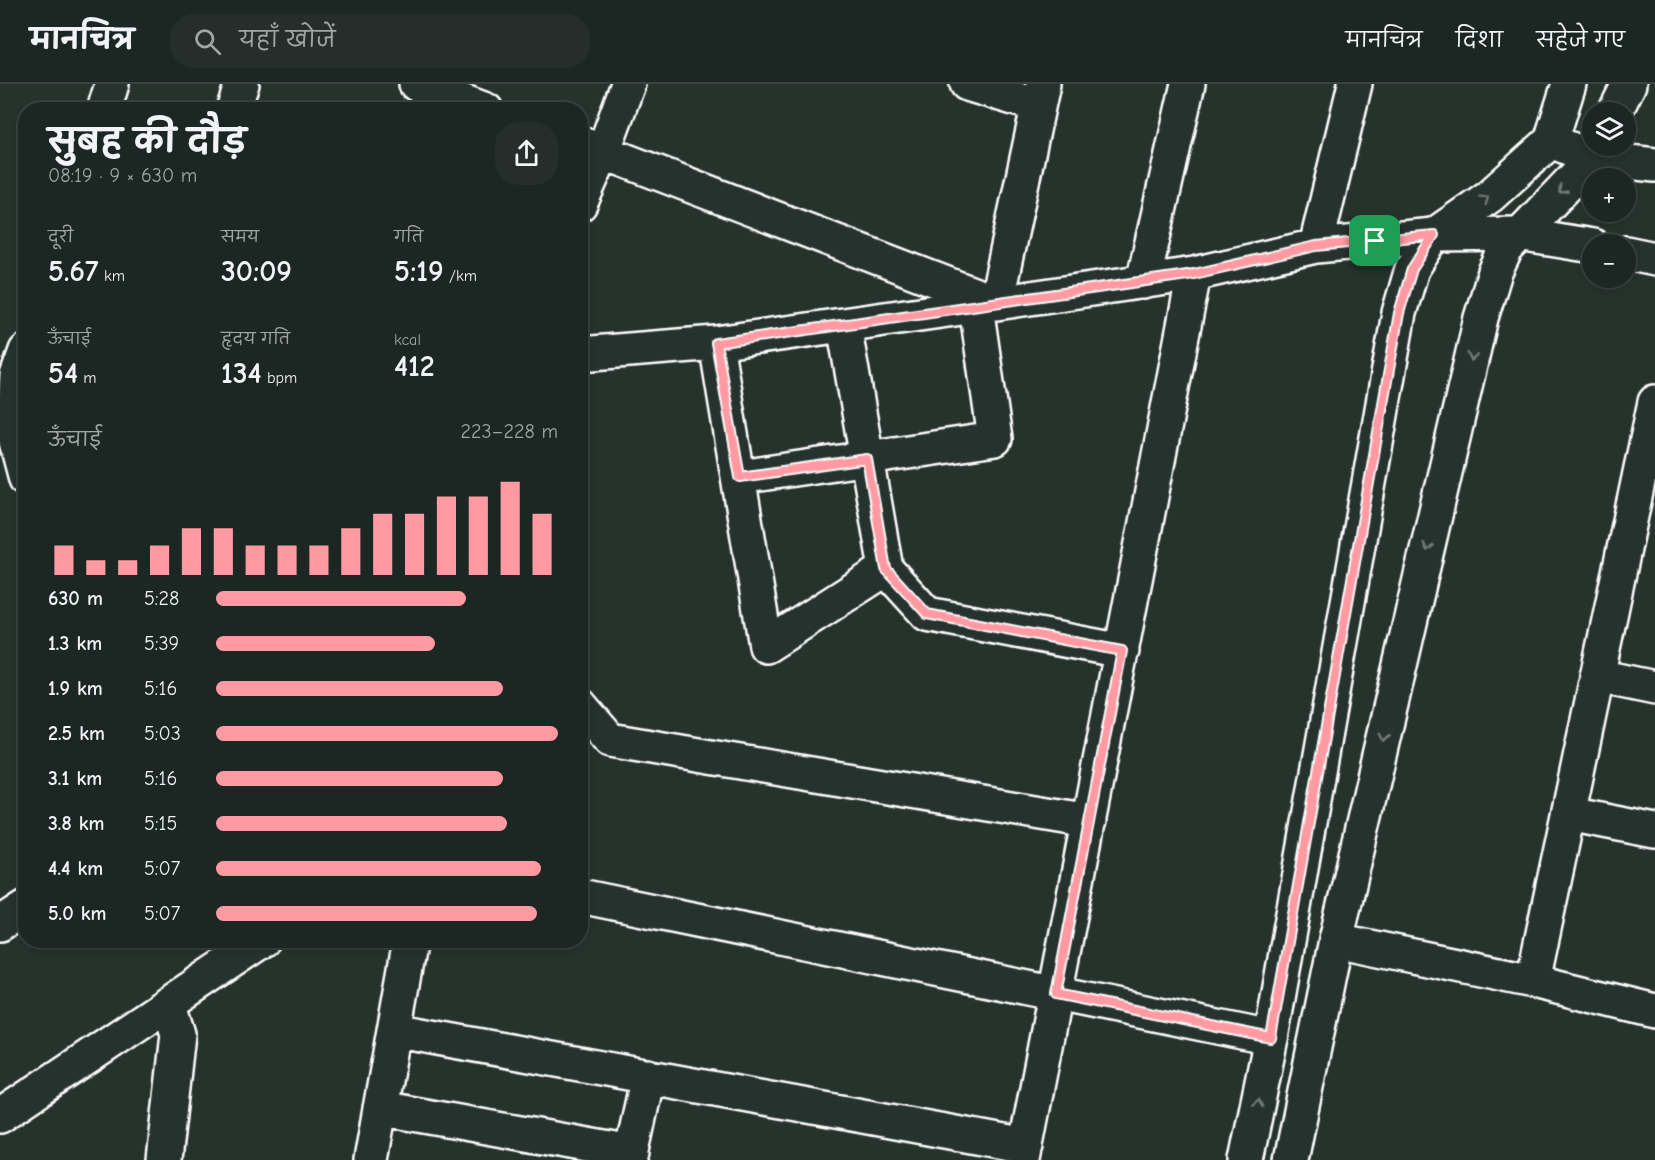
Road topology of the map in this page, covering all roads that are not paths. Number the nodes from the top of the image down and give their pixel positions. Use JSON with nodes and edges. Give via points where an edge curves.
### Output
{"nodes":[{"id":1,"x":112,"y":84,"type":"edge"},
{"id":2,"x":242,"y":84,"type":"edge"},
{"id":3,"x":416,"y":84,"type":"edge"},
{"id":4,"x":628,"y":84,"type":"edge"},
{"id":5,"x":967,"y":84,"type":"edge"},
{"id":6,"x":1188,"y":84,"type":"edge"},
{"id":7,"x":1355,"y":84,"type":"edge"},
{"id":8,"x":1569,"y":84,"type":"edge"},
{"id":9,"x":1629,"y":84,"type":"edge"},
{"id":10,"x":1040,"y":95,"type":"edge"},
{"id":11,"x":106,"y":102,"type":"edge"},
{"id":12,"x":236,"y":102,"type":"edge"},
{"id":13,"x":480,"y":102,"type":"edge"},
{"id":14,"x":1620,"y":102,"type":"edge"},
{"id":15,"x":1551,"y":141,"type":"junction"},
{"id":16,"x":592,"y":148,"type":"edge"},
{"id":17,"x":1582,"y":149,"type":"edge"},
{"id":18,"x":1592,"y":156,"type":"edge"},
{"id":19,"x":1614,"y":156,"type":"edge"},
{"id":20,"x":1655,"y":165,"type":"edge"},
{"id":21,"x":588,"y":167,"type":"edge"},
{"id":22,"x":1519,"y":234,"type":"junction"},
{"id":23,"x":1434,"y":235,"type":"junction"},
{"id":24,"x":1582,"y":244,"type":"edge"},
{"id":25,"x":1316,"y":246,"type":"junction"},
{"id":26,"x":1636,"y":255,"type":"edge"},
{"id":27,"x":1655,"y":259,"type":"edge"},
{"id":28,"x":1194,"y":274,"type":"junction"},
{"id":29,"x":1143,"y":282,"type":"junction"},
{"id":30,"x":986,"y":305,"type":"junction"},
{"id":31,"x":844,"y":325,"type":"junction"},
{"id":32,"x":716,"y":343,"type":"junction"},
{"id":33,"x":588,"y":353,"type":"edge"},
{"id":34,"x":17,"y":369,"type":"edge"},
{"id":35,"x":1655,"y":402,"type":"edge"},
{"id":36,"x":18,"y":449,"type":"edge"},
{"id":37,"x":867,"y":459,"type":"junction"},
{"id":38,"x":740,"y":477,"type":"junction"},
{"id":39,"x":886,"y":569,"type":"junction"},
{"id":40,"x":1122,"y":651,"type":"junction"},
{"id":41,"x":1598,"y":676,"type":"junction"},
{"id":42,"x":1655,"y":688,"type":"edge"},
{"id":43,"x":588,"y":714,"type":"edge"},
{"id":44,"x":1569,"y":814,"type":"junction"},
{"id":45,"x":1089,"y":821,"type":"junction"},
{"id":46,"x":1655,"y":831,"type":"edge"},
{"id":47,"x":588,"y":898,"type":"edge"},
{"id":48,"x":18,"y":913,"type":"edge"},
{"id":49,"x":0,"y":923,"type":"edge"},
{"id":50,"x":1336,"y":940,"type":"junction"},
{"id":51,"x":252,"y":948,"type":"edge"},
{"id":52,"x":409,"y":948,"type":"edge"},
{"id":53,"x":1533,"y":981,"type":"junction"},
{"id":54,"x":1056,"y":994,"type":"junction"},
{"id":55,"x":170,"y":1005,"type":"junction"},
{"id":56,"x":1655,"y":1011,"type":"edge"},
{"id":57,"x":394,"y":1030,"type":"junction"},
{"id":58,"x":1271,"y":1038,"type":"junction"},
{"id":59,"x":1315,"y":1044,"type":"junction"},
{"id":60,"x":648,"y":1076,"type":"junction"},
{"id":61,"x":380,"y":1108,"type":"junction"},
{"id":62,"x":0,"y":1116,"type":"edge"},
{"id":63,"x":1025,"y":1153,"type":"edge"},
{"id":64,"x":631,"y":1157,"type":"edge"},
{"id":65,"x":164,"y":1160,"type":"edge"},
{"id":66,"x":371,"y":1160,"type":"edge"},
{"id":67,"x":1246,"y":1160,"type":"edge"},
{"id":68,"x":1291,"y":1160,"type":"edge"}],
"edges":[{"from":1,"to":11,"type":"street"},
{"from":2,"to":12,"type":"street"},
{"from":3,"to":13,"type":"street"},
{"from":4,"to":16,"type":"street"},
{"from":5,"to":10,"type":"street"},
{"from":6,"to":29,"type":"street"},
{"from":7,"to":25,"type":"street"},
{"from":8,"to":15,"type":"street"},
{"from":9,"to":14,"type":"street"},
{"from":10,"to":30,"type":"street"},
{"from":15,"to":17,"type":"street"},
{"from":23,"to":15,"type":"street","one_way":true,"via":[[1490,196]]},
{"from":16,"to":21,"type":"street"},
{"from":16,"to":30,"type":"street"},
{"from":18,"to":22,"type":"street","one_way":true},
{"from":19,"to":20,"type":"street"},
{"from":22,"to":23,"type":"street"},
{"from":22,"to":24,"type":"street"},
{"from":22,"to":50,"type":"street","one_way":true,"via":[[1495,272],[1481,318]]},
{"from":23,"to":25,"type":"street"},
{"from":23,"to":58,"type":"street","via":[[1412,269],[1399,313]]},
{"from":25,"to":28,"type":"street"},
{"from":26,"to":27,"type":"street"},
{"from":28,"to":29,"type":"street"},
{"from":28,"to":40,"type":"street"},
{"from":29,"to":30,"type":"street"},
{"from":30,"to":31,"type":"street"},
{"from":30,"to":37,"type":"street","via":[[995,440]]},
{"from":31,"to":32,"type":"street"},
{"from":31,"to":37,"type":"street"},
{"from":32,"to":33,"type":"street"},
{"from":32,"to":38,"type":"street"},
{"from":34,"to":36,"type":"street","via":[[13,430]]},
{"from":35,"to":41,"type":"street"},
{"from":37,"to":38,"type":"street"},
{"from":37,"to":39,"type":"street"},
{"from":38,"to":39,"type":"street","via":[[766,646]]},
{"from":39,"to":40,"type":"street","via":[[927,614]]},
{"from":40,"to":45,"type":"street"},
{"from":41,"to":42,"type":"street"},
{"from":41,"to":44,"type":"street"},
{"from":43,"to":45,"type":"street","via":[[610,740]]},
{"from":44,"to":46,"type":"street"},
{"from":44,"to":53,"type":"street"},
{"from":45,"to":54,"type":"street"},
{"from":47,"to":54,"type":"street"},
{"from":48,"to":49,"type":"street"},
{"from":50,"to":53,"type":"street"},
{"from":50,"to":59,"type":"street"},
{"from":51,"to":55,"type":"street"},
{"from":52,"to":57,"type":"street"},
{"from":53,"to":56,"type":"street"},
{"from":54,"to":58,"type":"street"},
{"from":54,"to":63,"type":"street"},
{"from":55,"to":62,"type":"street"},
{"from":55,"to":65,"type":"street","via":[[178,1034]]},
{"from":57,"to":60,"type":"street"},
{"from":57,"to":61,"type":"street"},
{"from":58,"to":59,"type":"street"},
{"from":67,"to":58,"type":"street","one_way":true},
{"from":59,"to":68,"type":"street"},
{"from":60,"to":63,"type":"street"},
{"from":60,"to":64,"type":"street"},
{"from":61,"to":64,"type":"street"},
{"from":61,"to":66,"type":"street"}]}
